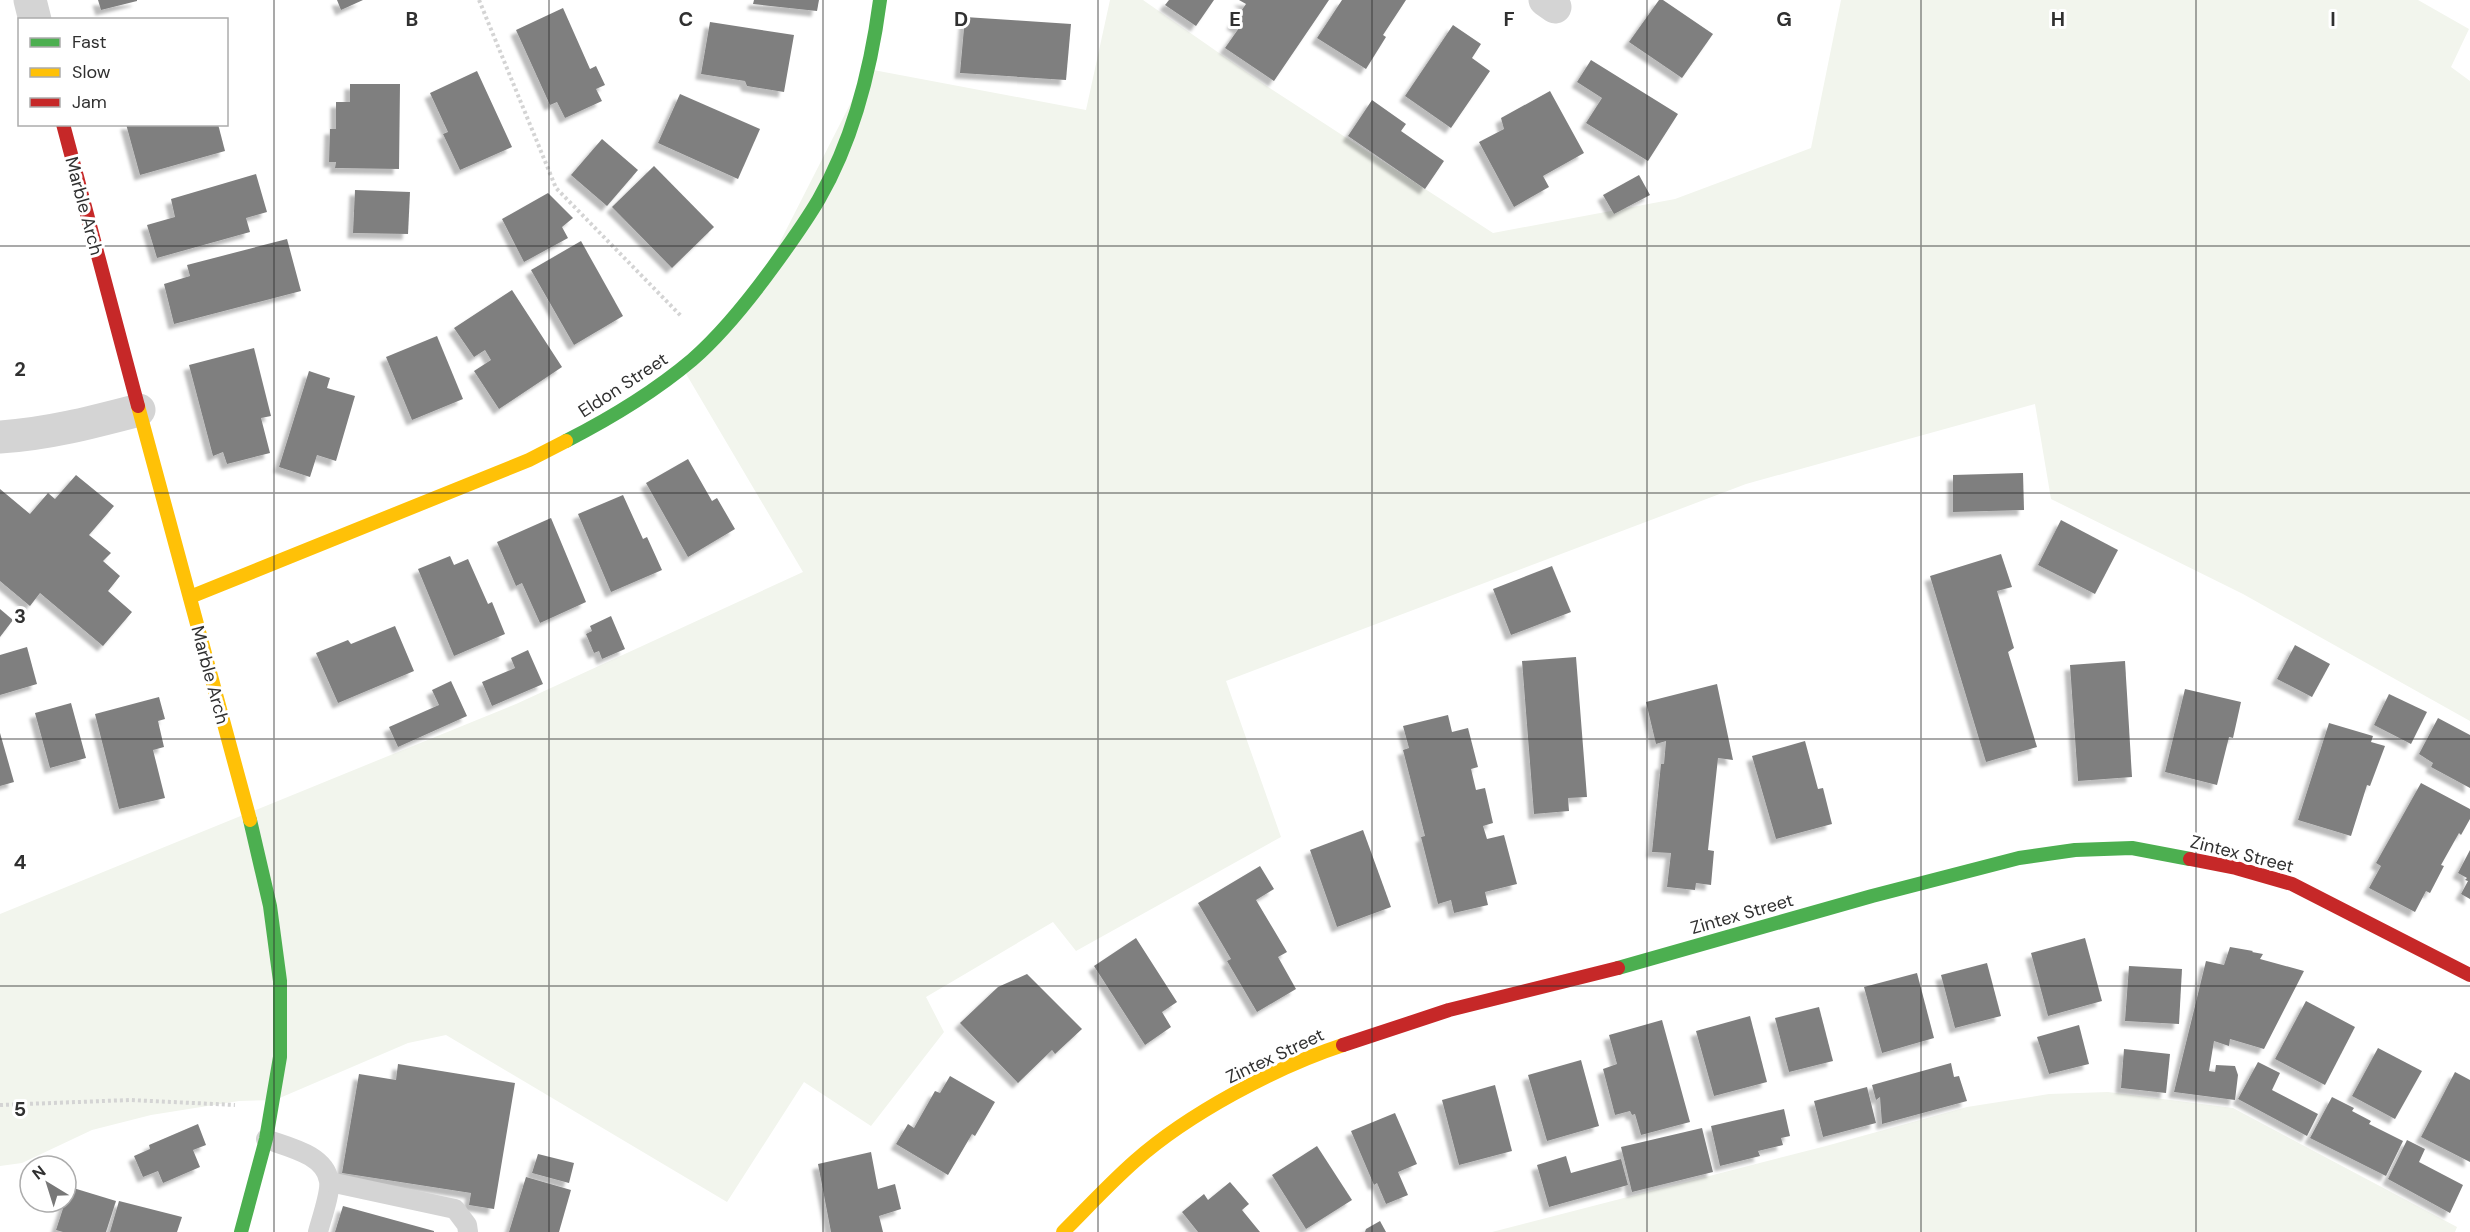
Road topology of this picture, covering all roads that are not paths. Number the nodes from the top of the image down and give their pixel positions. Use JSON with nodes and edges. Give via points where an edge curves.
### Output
{"nodes":[{"id":1,"x":30,"y":0,"type":"edge"},
{"id":2,"x":880,"y":0,"type":"edge"},
{"id":3,"x":34,"y":18,"type":"edge"},
{"id":4,"x":64,"y":126,"type":"edge"},
{"id":5,"x":139,"y":410,"type":"junction"},
{"id":6,"x":0,"y":437,"type":"edge"},
{"id":7,"x":190,"y":597,"type":"junction"},
{"id":8,"x":2470,"y":975,"type":"edge"},
{"id":9,"x":266,"y":1139,"type":"junction"},
{"id":10,"x":330,"y":1182,"type":"junction"},
{"id":11,"x":241,"y":1232,"type":"edge"},
{"id":12,"x":318,"y":1232,"type":"edge"},
{"id":13,"x":468,"y":1232,"type":"edge"},
{"id":14,"x":1063,"y":1232,"type":"edge"}],
"edges":[{"from":1,"to":3,"type":"street"},
{"from":2,"to":7,"type":"street","name":"Eldon Street","via":[[868,73],[841,154],[805,222],[731,321],[683,368],[582,434],[529,460]]},
{"from":4,"to":5,"type":"street","name":"Marble Arch"},
{"from":5,"to":6,"type":"street","via":[[75,427]]},
{"from":5,"to":7,"type":"street","name":"Marble Arch"},
{"from":7,"to":9,"type":"street","name":"Marble Arch","via":[[270,906],[280,981],[280,1057]]},
{"from":8,"to":14,"type":"street","name":"Zintex Street","via":[[2301,889],[2236,868],[2132,848],[2075,850],[2019,858],[1637,963],[1449,1010],[1318,1053],[1204,1112],[1136,1160]]},
{"from":9,"to":10,"type":"lane","via":[[312,1156]]},
{"from":9,"to":11,"type":"street","name":"Marble Arch"},
{"from":10,"to":12,"type":"lane"},
{"from":10,"to":13,"type":"lane","via":[[455,1209]]}]}
